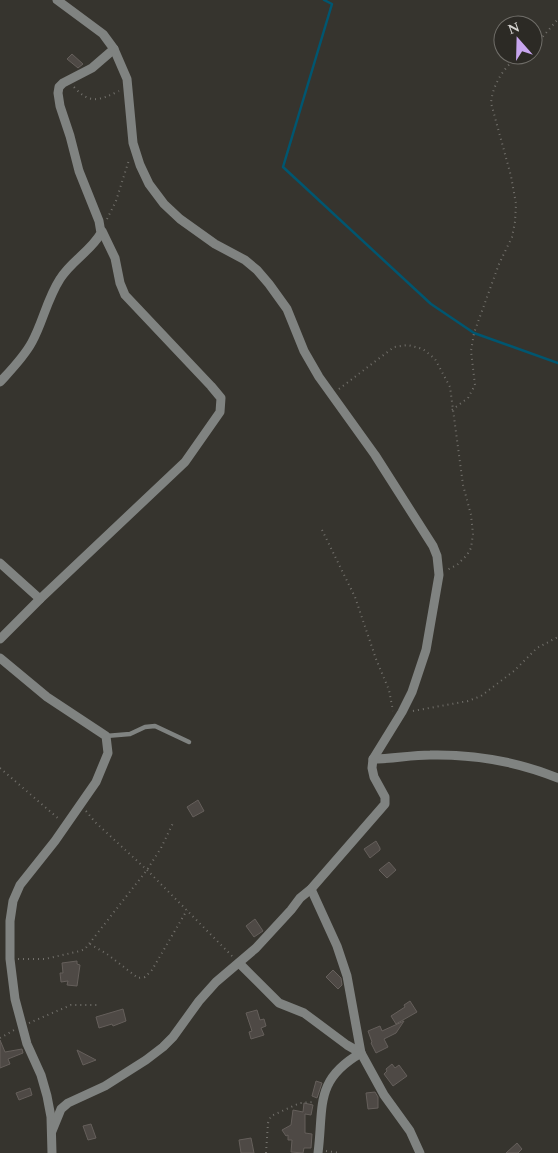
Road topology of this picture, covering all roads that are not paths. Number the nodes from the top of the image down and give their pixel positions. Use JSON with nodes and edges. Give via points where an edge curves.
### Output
{"nodes":[{"id":1,"x":57,"y":0,"type":"edge"},
{"id":2,"x":114,"y":49,"type":"junction"},
{"id":3,"x":101,"y":230,"type":"junction"},
{"id":4,"x":0,"y":382,"type":"edge"},
{"id":5,"x":0,"y":564,"type":"edge"},
{"id":6,"x":40,"y":599,"type":"junction"},
{"id":7,"x":0,"y":639,"type":"edge"},
{"id":8,"x":0,"y":658,"type":"edge"},
{"id":9,"x":106,"y":736,"type":"junction"},
{"id":10,"x":189,"y":742,"type":"dead end"},
{"id":11,"x":373,"y":759,"type":"junction"},
{"id":12,"x":558,"y":778,"type":"edge"},
{"id":13,"x":311,"y":889,"type":"junction"},
{"id":14,"x":238,"y":963,"type":"junction"},
{"id":15,"x":361,"y":1053,"type":"junction"},
{"id":16,"x":52,"y":1131,"type":"junction"},
{"id":17,"x":318,"y":1152,"type":"edge"},
{"id":18,"x":52,"y":1153,"type":"edge"},
{"id":19,"x":420,"y":1153,"type":"edge"}],
"edges":[{"from":1,"to":2,"type":"street","via":[[103,34]]},
{"from":2,"to":3,"type":"street","via":[[92,68],[69,79],[58,93],[78,171]]},
{"from":2,"to":11,"type":"street","via":[[128,88],[133,143],[149,184],[164,204],[195,232],[245,260],[263,277],[287,309],[304,351],[332,396],[428,535],[437,556],[439,575],[426,650],[412,692]]},
{"from":3,"to":4,"type":"street","via":[[60,278],[32,341]]},
{"from":3,"to":6,"type":"street","via":[[115,258],[125,296],[212,386],[221,398],[220,412],[185,462]]},
{"from":5,"to":6,"type":"street"},
{"from":6,"to":7,"type":"street"},
{"from":8,"to":9,"type":"street","via":[[47,697]]},
{"from":9,"to":10,"type":"lane","via":[[130,734],[154,726]]},
{"from":9,"to":16,"type":"street","via":[[108,754],[96,782],[20,885],[13,901],[9,937],[15,999],[27,1044],[43,1082],[52,1117]]},
{"from":11,"to":12,"type":"street","via":[[432,755],[487,759]]},
{"from":11,"to":13,"type":"street","via":[[374,777],[385,797],[384,804]]},
{"from":13,"to":14,"type":"street"},
{"from":13,"to":15,"type":"street","via":[[347,976]]},
{"from":14,"to":15,"type":"street","via":[[279,1003],[304,1013]]},
{"from":14,"to":16,"type":"street","via":[[216,982],[163,1047],[105,1086],[68,1103],[61,1109]]},
{"from":15,"to":17,"type":"street","via":[[337,1069],[327,1085],[322,1103]]},
{"from":15,"to":19,"type":"street","via":[[384,1095],[410,1131]]},
{"from":16,"to":18,"type":"street"}]}
